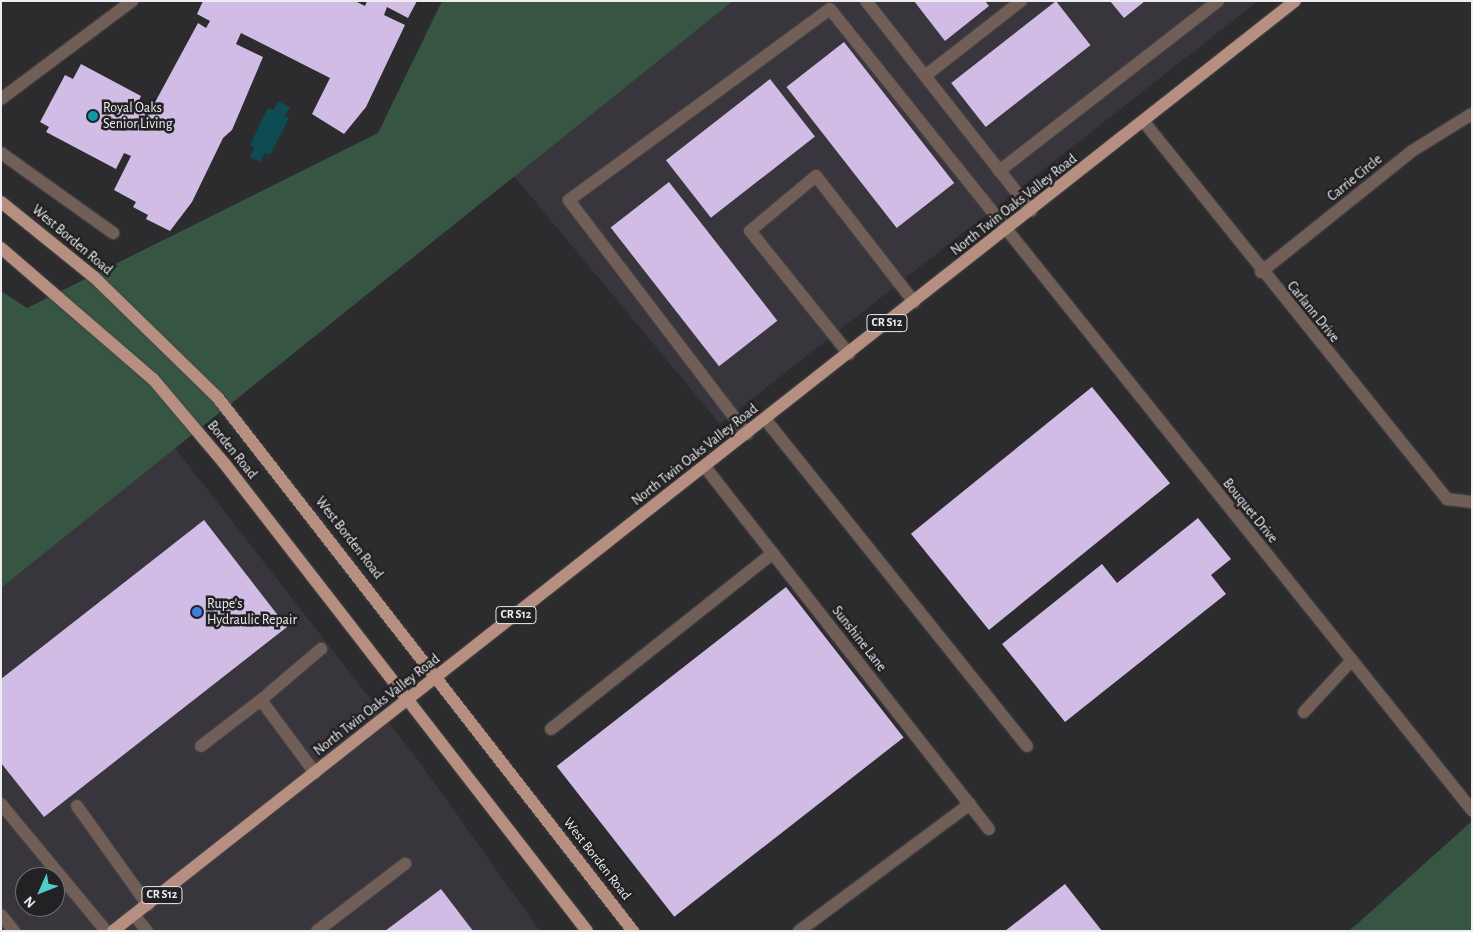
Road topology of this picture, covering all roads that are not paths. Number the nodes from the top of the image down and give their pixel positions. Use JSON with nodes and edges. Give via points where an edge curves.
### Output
{"nodes":[{"id":1,"x":132,"y":1,"type":"edge"},
{"id":2,"x":866,"y":1,"type":"edge"},
{"id":3,"x":1021,"y":1,"type":"edge"},
{"id":4,"x":1218,"y":1,"type":"edge"},
{"id":5,"x":1294,"y":2,"type":"edge"},
{"id":6,"x":925,"y":76,"type":"junction"},
{"id":7,"x":1,"y":99,"type":"edge"},
{"id":8,"x":1472,"y":114,"type":"edge"},
{"id":9,"x":1144,"y":122,"type":"junction"},
{"id":10,"x":1,"y":153,"type":"edge"},
{"id":11,"x":999,"y":171,"type":"junction"},
{"id":12,"x":1,"y":202,"type":"edge"},
{"id":13,"x":1030,"y":210,"type":"junction"},
{"id":14,"x":1005,"y":231,"type":"junction"},
{"id":15,"x":113,"y":232,"type":"dead end"},
{"id":16,"x":1,"y":248,"type":"edge"},
{"id":17,"x":1261,"y":272,"type":"junction"},
{"id":18,"x":914,"y":302,"type":"junction"},
{"id":19,"x":848,"y":354,"type":"junction"},
{"id":20,"x":765,"y":419,"type":"junction"},
{"id":21,"x":746,"y":434,"type":"junction"},
{"id":22,"x":705,"y":467,"type":"junction"},
{"id":23,"x":1472,"y":502,"type":"edge"},
{"id":24,"x":773,"y":553,"type":"junction"},
{"id":25,"x":321,"y":649,"type":"dead end"},
{"id":26,"x":1351,"y":660,"type":"junction"},
{"id":27,"x":438,"y":676,"type":"junction"},
{"id":28,"x":409,"y":699,"type":"junction"},
{"id":29,"x":261,"y":700,"type":"junction"},
{"id":30,"x":1304,"y":712,"type":"dead end"},
{"id":31,"x":551,"y":729,"type":"dead end"},
{"id":32,"x":201,"y":746,"type":"dead end"},
{"id":33,"x":1027,"y":746,"type":"dead end"},
{"id":34,"x":315,"y":773,"type":"junction"},
{"id":35,"x":1,"y":804,"type":"edge"},
{"id":36,"x":970,"y":804,"type":"junction"},
{"id":37,"x":77,"y":806,"type":"dead end"},
{"id":38,"x":1472,"y":810,"type":"edge"},
{"id":39,"x":989,"y":829,"type":"dead end"},
{"id":40,"x":405,"y":864,"type":"dead end"},
{"id":41,"x":148,"y":905,"type":"junction"},
{"id":42,"x":1,"y":915,"type":"edge"},
{"id":43,"x":134,"y":915,"type":"junction"},
{"id":44,"x":14,"y":931,"type":"edge"},
{"id":45,"x":106,"y":931,"type":"edge"},
{"id":46,"x":113,"y":931,"type":"edge"},
{"id":47,"x":147,"y":931,"type":"edge"},
{"id":48,"x":317,"y":931,"type":"edge"},
{"id":49,"x":587,"y":931,"type":"edge"},
{"id":50,"x":633,"y":931,"type":"edge"},
{"id":51,"x":799,"y":931,"type":"edge"}],
"edges":[{"from":1,"to":7,"type":"street"},
{"from":2,"to":6,"type":"street"},
{"from":3,"to":6,"type":"street"},
{"from":4,"to":11,"type":"street"},
{"from":5,"to":9,"type":"main road","name":"North Twin Oaks Valley Road","number":"CR S12"},
{"from":6,"to":11,"type":"street"},
{"from":8,"to":17,"type":"street","name":"Carrie Circle","via":[[1412,151]]},
{"from":9,"to":13,"type":"main road","name":"North Twin Oaks Valley Road","number":"CR S12"},
{"from":9,"to":17,"type":"street","name":"Carlann Drive"},
{"from":10,"to":15,"type":"street"},
{"from":11,"to":13,"type":"street"},
{"from":12,"to":27,"type":"main road","name":"West Borden Road","via":[[94,277],[164,342],[253,442]]},
{"from":13,"to":14,"type":"main road","name":"North Twin Oaks Valley Road","number":"CR S12"},
{"from":14,"to":18,"type":"main road","name":"North Twin Oaks Valley Road","number":"CR S12"},
{"from":14,"to":21,"type":"street","name":"Bouquet Drive","via":[[830,9],[569,200]]},
{"from":14,"to":26,"type":"street","name":"Bouquet Drive"},
{"from":16,"to":28,"type":"main road","name":"Borden Road","via":[[67,301],[153,379],[224,463]]},
{"from":17,"to":23,"type":"street","name":"Carlann Drive","via":[[1447,500]]},
{"from":18,"to":19,"type":"main road","name":"North Twin Oaks Valley Road","number":"CR S12"},
{"from":18,"to":19,"type":"street","via":[[816,176],[750,231]]},
{"from":19,"to":20,"type":"main road","name":"North Twin Oaks Valley Road","number":"CR S12"},
{"from":20,"to":21,"type":"main road","name":"North Twin Oaks Valley Road","number":"CR S12"},
{"from":20,"to":33,"type":"street"},
{"from":21,"to":22,"type":"main road","name":"North Twin Oaks Valley Road","number":"CR S12"},
{"from":22,"to":24,"type":"street","name":"Sunshine Lane"},
{"from":22,"to":27,"type":"main road","name":"North Twin Oaks Valley Road","number":"CR S12"},
{"from":24,"to":31,"type":"street"},
{"from":24,"to":36,"type":"street","name":"Sunshine Lane"},
{"from":25,"to":29,"type":"street"},
{"from":26,"to":30,"type":"street"},
{"from":26,"to":38,"type":"street","name":"Bouquet Drive"},
{"from":27,"to":28,"type":"main road","name":"North Twin Oaks Valley Road","number":"CR S12"},
{"from":27,"to":50,"type":"main road","name":"West Borden Road"},
{"from":28,"to":34,"type":"main road","name":"North Twin Oaks Valley Road","number":"CR S12"},
{"from":28,"to":49,"type":"main road"},
{"from":29,"to":32,"type":"street"},
{"from":29,"to":34,"type":"street"},
{"from":34,"to":41,"type":"main road","name":"North Twin Oaks Valley Road","number":"CR S12"},
{"from":35,"to":45,"type":"street"},
{"from":36,"to":39,"type":"street","name":"Sunshine Lane"},
{"from":36,"to":51,"type":"street"},
{"from":37,"to":41,"type":"street"},
{"from":40,"to":48,"type":"street"},
{"from":41,"to":43,"type":"main road","name":"North Twin Oaks Valley Road","number":"CR S12"},
{"from":42,"to":44,"type":"street"},
{"from":43,"to":46,"type":"main road","name":"North Twin Oaks Valley Road","number":"CR S12"},
{"from":43,"to":47,"type":"street"}]}
